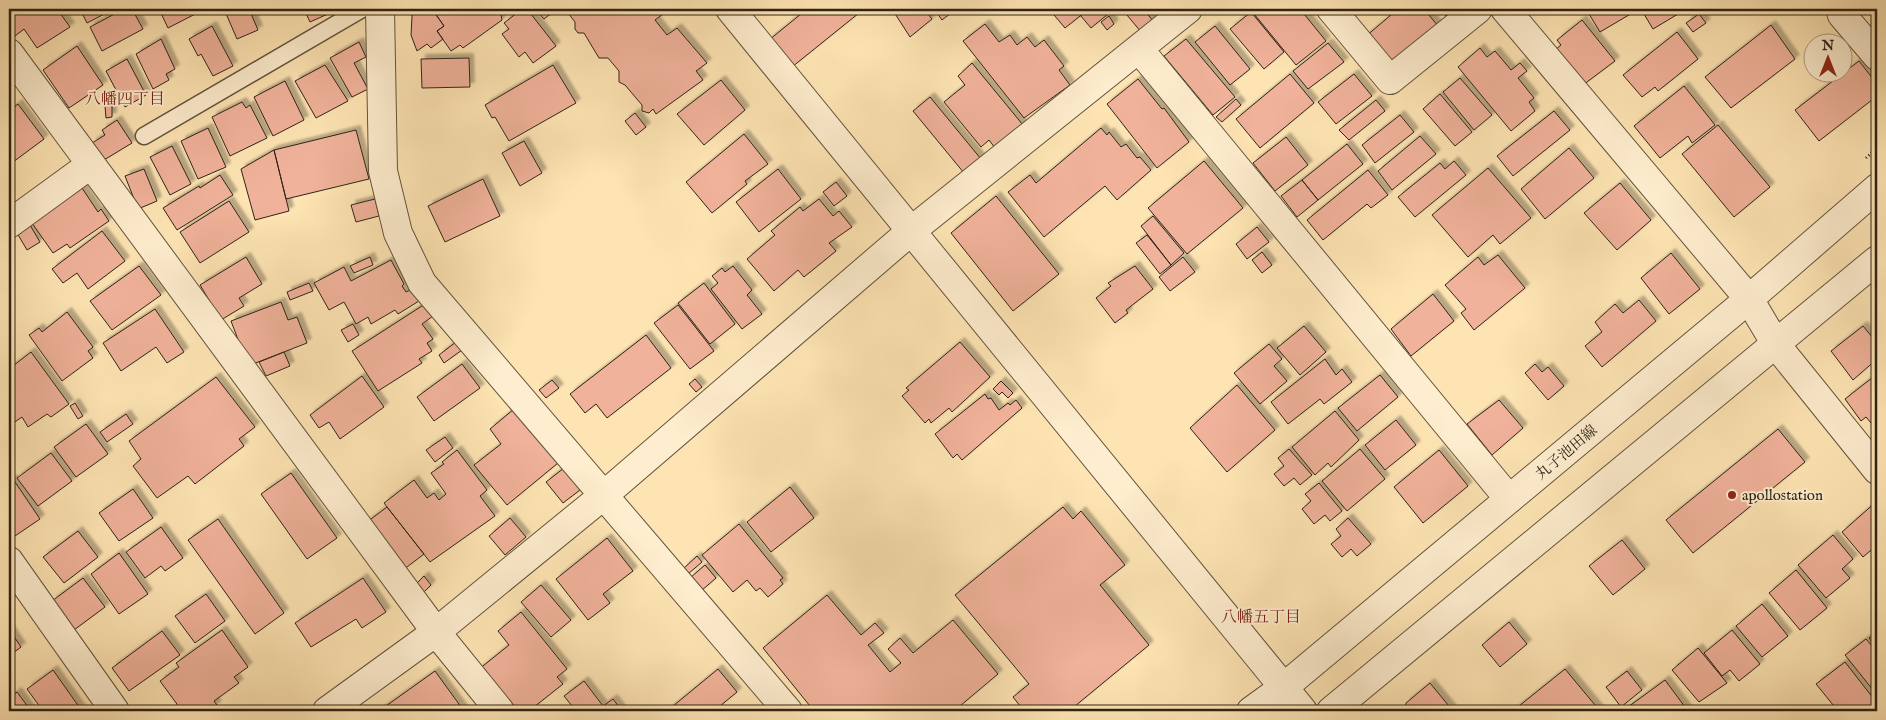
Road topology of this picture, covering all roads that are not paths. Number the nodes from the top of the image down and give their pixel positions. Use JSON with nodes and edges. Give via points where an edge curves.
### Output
{"nodes":[{"id":1,"x":362,"y":9,"type":"edge"},
{"id":2,"x":380,"y":9,"type":"edge"},
{"id":3,"x":730,"y":9,"type":"edge"},
{"id":4,"x":1188,"y":9,"type":"edge"},
{"id":5,"x":1331,"y":9,"type":"edge"},
{"id":6,"x":1478,"y":9,"type":"edge"},
{"id":7,"x":1506,"y":9,"type":"edge"},
{"id":8,"x":1840,"y":9,"type":"edge"},
{"id":9,"x":1139,"y":49,"type":"junction"},
{"id":10,"x":9,"y":53,"type":"edge"},
{"id":11,"x":1877,"y":56,"type":"edge"},
{"id":12,"x":144,"y":136,"type":"dead end"},
{"id":13,"x":90,"y":165,"type":"junction"},
{"id":14,"x":1877,"y":188,"type":"edge"},
{"id":15,"x":9,"y":224,"type":"edge"},
{"id":16,"x":910,"y":231,"type":"junction"},
{"id":17,"x":1877,"y":260,"type":"edge"},
{"id":18,"x":1749,"y":299,"type":"junction"},
{"id":19,"x":1777,"y":346,"type":"junction"},
{"id":20,"x":1877,"y":470,"type":"edge"},
{"id":21,"x":604,"y":495,"type":"junction"},
{"id":22,"x":1509,"y":499,"type":"junction"},
{"id":23,"x":9,"y":562,"type":"edge"},
{"id":24,"x":436,"y":632,"type":"junction"},
{"id":25,"x":1284,"y":687,"type":"junction"},
{"id":26,"x":115,"y":711,"type":"edge"},
{"id":27,"x":327,"y":711,"type":"edge"},
{"id":28,"x":500,"y":711,"type":"edge"},
{"id":29,"x":788,"y":711,"type":"edge"},
{"id":30,"x":1251,"y":711,"type":"edge"},
{"id":31,"x":1303,"y":711,"type":"edge"},
{"id":32,"x":1331,"y":711,"type":"edge"}],
"edges":[{"from":1,"to":12,"type":"lane"},
{"from":2,"to":21,"type":"street","via":[[382,172],[398,232],[422,284]]},
{"from":3,"to":16,"type":"street"},
{"from":4,"to":9,"type":"street"},
{"from":5,"to":6,"type":"street","via":[[1390,80]]},
{"from":7,"to":18,"type":"street"},
{"from":8,"to":11,"type":"street"},
{"from":9,"to":16,"type":"street"},
{"from":9,"to":22,"type":"street"},
{"from":10,"to":13,"type":"street"},
{"from":13,"to":15,"type":"street"},
{"from":13,"to":24,"type":"street"},
{"from":14,"to":18,"type":"street","name":"丸子池田線"},
{"from":16,"to":21,"type":"street"},
{"from":16,"to":25,"type":"street"},
{"from":17,"to":19,"type":"street"},
{"from":18,"to":19,"type":"street"},
{"from":18,"to":22,"type":"street","name":"丸子池田線"},
{"from":19,"to":20,"type":"street"},
{"from":19,"to":32,"type":"street"},
{"from":21,"to":24,"type":"street"},
{"from":21,"to":29,"type":"street"},
{"from":22,"to":25,"type":"street","name":"丸子池田線"},
{"from":23,"to":26,"type":"street"},
{"from":24,"to":27,"type":"street"},
{"from":24,"to":28,"type":"street"},
{"from":25,"to":30,"type":"street","name":"丸子池田線"},
{"from":25,"to":31,"type":"street"}]}
